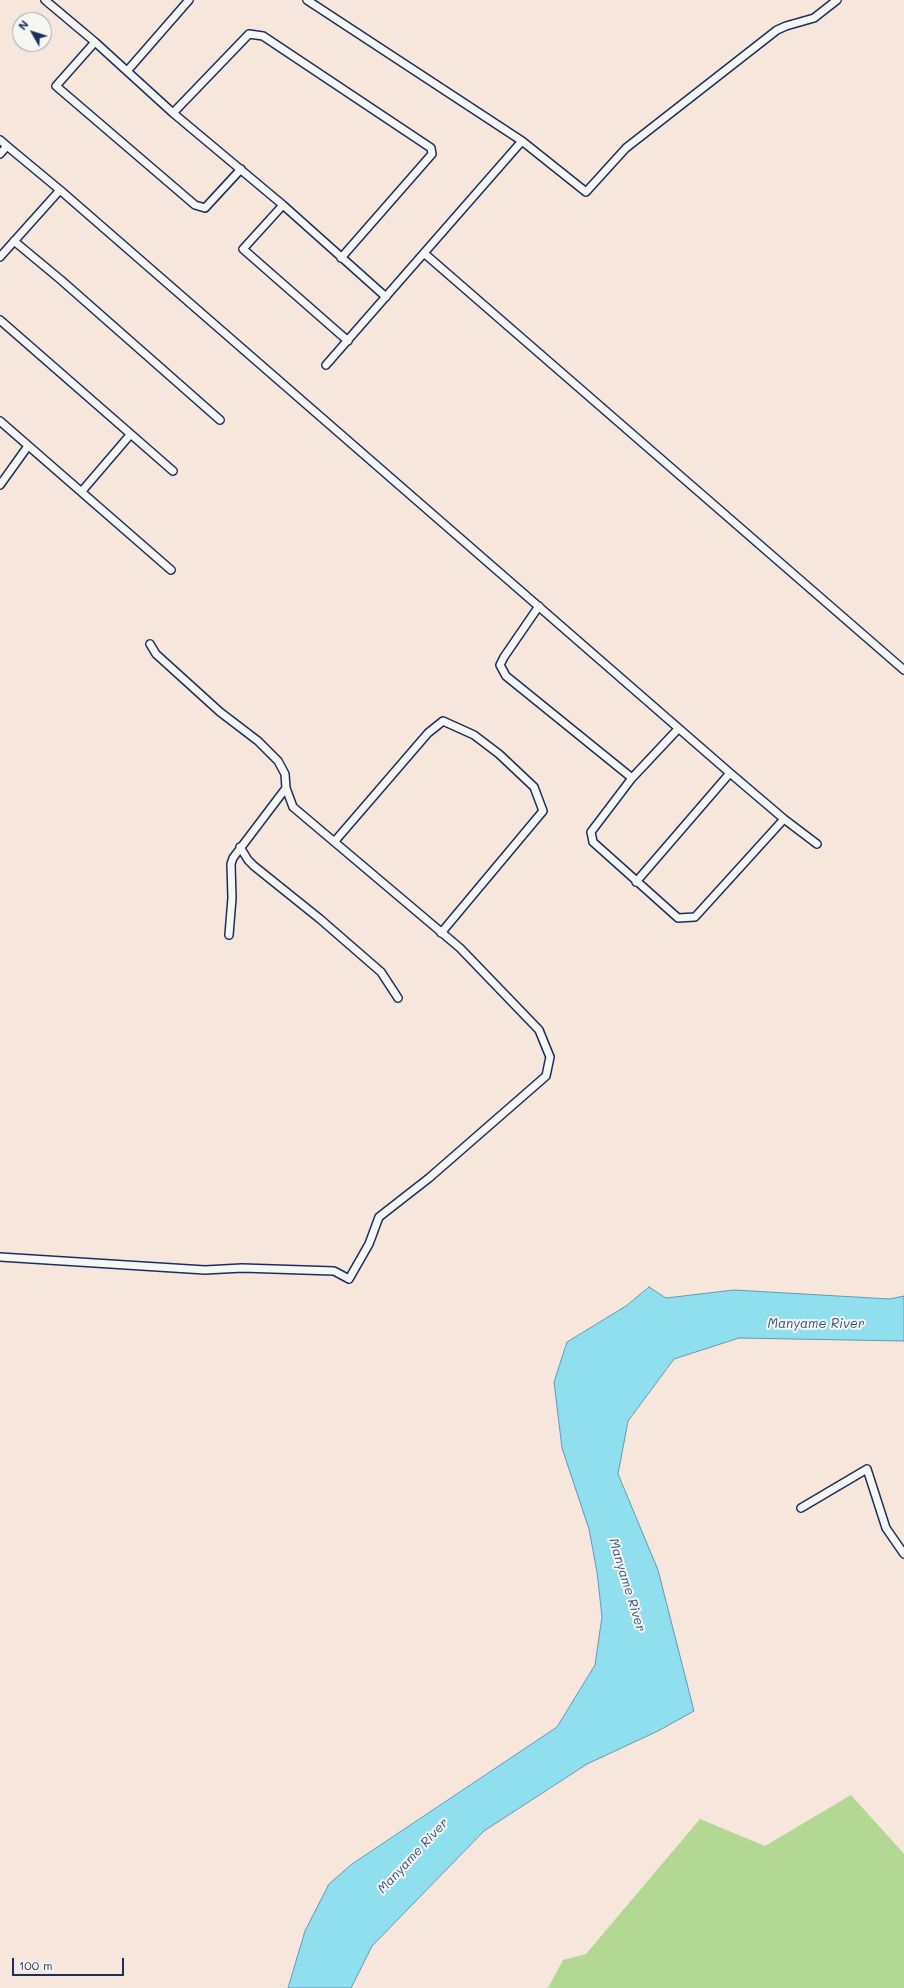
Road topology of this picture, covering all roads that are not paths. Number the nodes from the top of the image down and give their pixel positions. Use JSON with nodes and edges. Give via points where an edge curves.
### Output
{"nodes":[{"id":1,"x":45,"y":0,"type":"edge"},
{"id":2,"x":189,"y":0,"type":"edge"},
{"id":3,"x":307,"y":0,"type":"edge"},
{"id":4,"x":837,"y":0,"type":"edge"},
{"id":5,"x":95,"y":42,"type":"junction"},
{"id":6,"x":128,"y":70,"type":"junction"},
{"id":7,"x":173,"y":113,"type":"junction"},
{"id":8,"x":0,"y":140,"type":"edge"},
{"id":9,"x":522,"y":140,"type":"junction"},
{"id":10,"x":7,"y":146,"type":"junction"},
{"id":11,"x":0,"y":154,"type":"edge"},
{"id":12,"x":241,"y":169,"type":"junction"},
{"id":13,"x":60,"y":190,"type":"junction"},
{"id":14,"x":283,"y":205,"type":"junction"},
{"id":15,"x":14,"y":241,"type":"junction"},
{"id":16,"x":425,"y":254,"type":"junction"},
{"id":17,"x":0,"y":257,"type":"edge"},
{"id":18,"x":341,"y":258,"type":"junction"},
{"id":19,"x":386,"y":297,"type":"junction"},
{"id":20,"x":0,"y":320,"type":"edge"},
{"id":21,"x":348,"y":341,"type":"junction"},
{"id":22,"x":326,"y":365,"type":"dead end"},
{"id":23,"x":220,"y":420,"type":"dead end"},
{"id":24,"x":0,"y":422,"type":"edge"},
{"id":25,"x":130,"y":435,"type":"junction"},
{"id":26,"x":28,"y":446,"type":"junction"},
{"id":27,"x":173,"y":471,"type":"dead end"},
{"id":28,"x":0,"y":485,"type":"edge"},
{"id":29,"x":82,"y":491,"type":"junction"},
{"id":30,"x":171,"y":570,"type":"dead end"},
{"id":31,"x":539,"y":606,"type":"junction"},
{"id":32,"x":150,"y":644,"type":"dead end"},
{"id":33,"x":904,"y":670,"type":"edge"},
{"id":34,"x":678,"y":729,"type":"junction"},
{"id":35,"x":730,"y":773,"type":"junction"},
{"id":36,"x":632,"y":778,"type":"junction"},
{"id":37,"x":286,"y":788,"type":"junction"},
{"id":38,"x":784,"y":819,"type":"junction"},
{"id":39,"x":334,"y":840,"type":"junction"},
{"id":40,"x":817,"y":844,"type":"dead end"},
{"id":41,"x":240,"y":847,"type":"junction"},
{"id":42,"x":636,"y":882,"type":"junction"},
{"id":43,"x":441,"y":932,"type":"junction"},
{"id":44,"x":229,"y":935,"type":"dead end"},
{"id":45,"x":398,"y":998,"type":"dead end"},
{"id":46,"x":0,"y":1257,"type":"edge"},
{"id":47,"x":801,"y":1508,"type":"dead end"},
{"id":48,"x":904,"y":1554,"type":"edge"}],
"edges":[{"from":1,"to":5,"type":"street"},
{"from":2,"to":6,"type":"street"},
{"from":3,"to":9,"type":"street"},
{"from":4,"to":9,"type":"street","via":[[814,18],[777,30],[626,148],[586,192]]},
{"from":5,"to":6,"type":"street"},
{"from":5,"to":12,"type":"street","via":[[56,86],[195,205],[206,208]]},
{"from":6,"to":7,"type":"street"},
{"from":7,"to":12,"type":"street"},
{"from":7,"to":18,"type":"street","via":[[249,34],[263,36],[431,148],[432,154]]},
{"from":8,"to":10,"type":"street"},
{"from":9,"to":16,"type":"street"},
{"from":10,"to":11,"type":"street"},
{"from":10,"to":13,"type":"street"},
{"from":12,"to":14,"type":"street"},
{"from":13,"to":15,"type":"street"},
{"from":13,"to":31,"type":"street"},
{"from":14,"to":18,"type":"street"},
{"from":14,"to":21,"type":"street","via":[[243,249]]},
{"from":15,"to":17,"type":"street"},
{"from":15,"to":23,"type":"street"},
{"from":16,"to":19,"type":"street"},
{"from":16,"to":33,"type":"street"},
{"from":18,"to":19,"type":"street"},
{"from":19,"to":21,"type":"street"},
{"from":20,"to":25,"type":"street"},
{"from":21,"to":22,"type":"street"},
{"from":24,"to":26,"type":"street"},
{"from":25,"to":27,"type":"street"},
{"from":25,"to":29,"type":"street"},
{"from":26,"to":28,"type":"street"},
{"from":26,"to":29,"type":"street"},
{"from":29,"to":30,"type":"street"},
{"from":31,"to":34,"type":"street"},
{"from":31,"to":36,"type":"street","via":[[500,666],[506,676]]},
{"from":32,"to":37,"type":"street","via":[[156,654],[278,761],[285,774]]},
{"from":34,"to":35,"type":"street"},
{"from":34,"to":36,"type":"street"},
{"from":35,"to":38,"type":"street"},
{"from":35,"to":42,"type":"street"},
{"from":36,"to":42,"type":"street","via":[[591,832],[593,842]]},
{"from":37,"to":39,"type":"street","via":[[293,807]]},
{"from":37,"to":41,"type":"street"},
{"from":38,"to":40,"type":"street"},
{"from":38,"to":42,"type":"street","via":[[695,917],[678,918]]},
{"from":39,"to":43,"type":"street"},
{"from":39,"to":43,"type":"street","via":[[428,733],[443,721],[474,734],[499,754],[534,787],[543,811]]},
{"from":41,"to":44,"type":"street","via":[[231,864]]},
{"from":41,"to":45,"type":"street","via":[[254,866],[381,972]]},
{"from":43,"to":46,"type":"street","via":[[460,948],[539,1030],[550,1057],[546,1076],[429,1178],[379,1217],[369,1244],[349,1279],[334,1271],[249,1268],[205,1270]]},
{"from":47,"to":48,"type":"street","via":[[867,1469],[886,1528]]}]}
